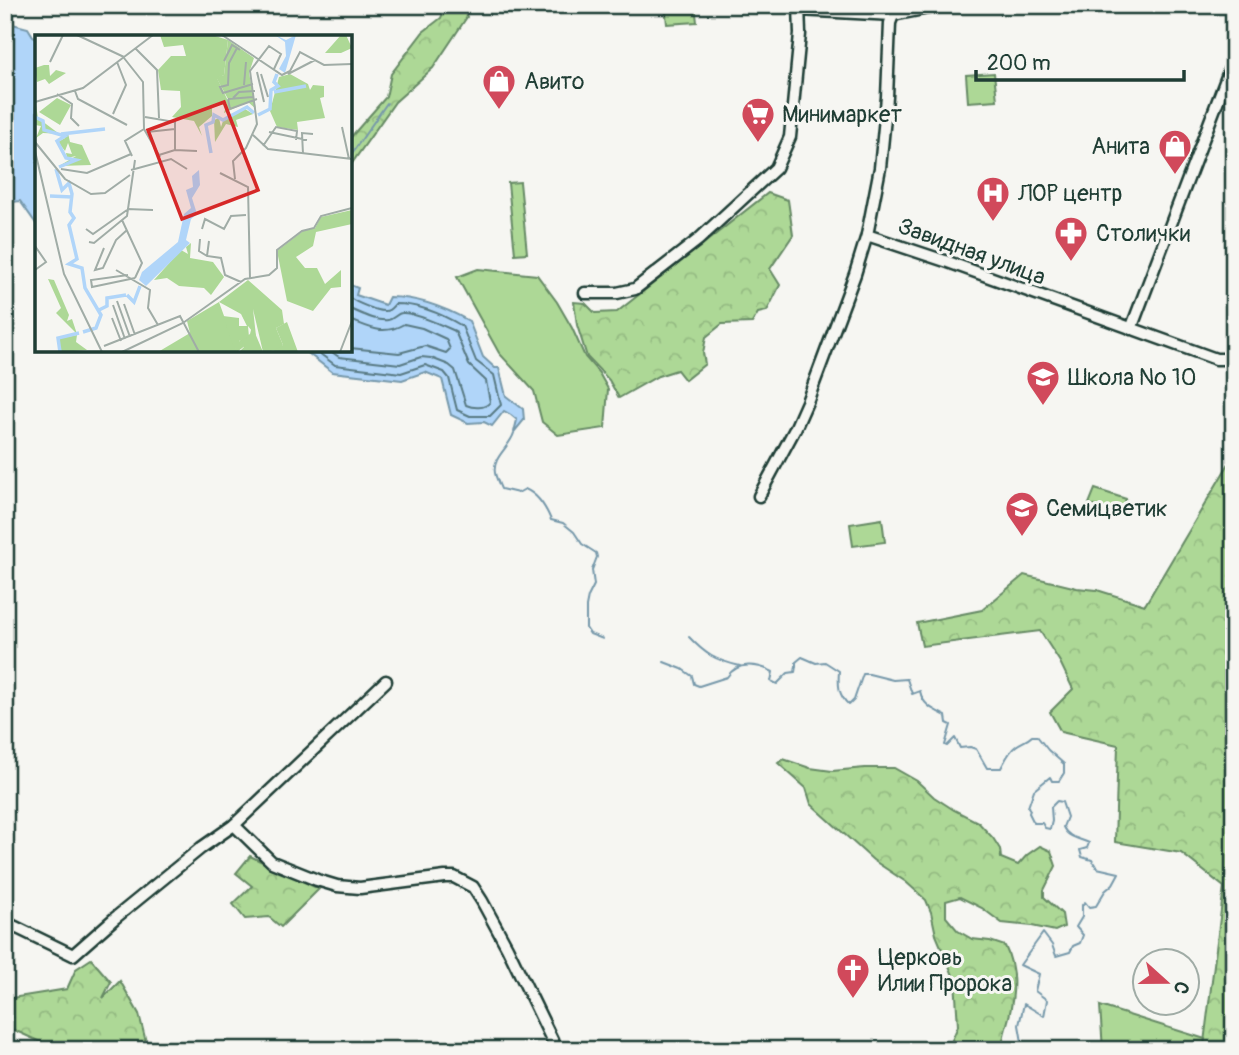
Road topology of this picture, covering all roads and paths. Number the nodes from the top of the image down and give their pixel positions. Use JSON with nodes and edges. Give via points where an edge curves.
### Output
{"nodes":[{"id":1,"x":944,"y":5,"type":"edge"},
{"id":2,"x":799,"y":7,"type":"edge"},
{"id":3,"x":893,"y":15,"type":"junction"},
{"id":4,"x":1234,"y":58,"type":"edge"},
{"id":5,"x":867,"y":235,"type":"junction"},
{"id":6,"x":584,"y":293,"type":"dead end"},
{"id":7,"x":1131,"y":329,"type":"junction"},
{"id":8,"x":1234,"y":359,"type":"edge"},
{"id":9,"x":760,"y":496,"type":"dead end"},
{"id":10,"x":386,"y":681,"type":"dead end"},
{"id":11,"x":234,"y":825,"type":"junction"},
{"id":12,"x":5,"y":922,"type":"edge"},
{"id":13,"x":557,"y":1050,"type":"edge"}],
"edges":[{"from":1,"to":3,"type":"street"},
{"from":2,"to":3,"type":"street"},
{"from":2,"to":6,"type":"street","via":[[790,137],[776,168],[698,240],[635,289]]},
{"from":3,"to":5,"type":"street","name":"Завидная улица","via":[[880,168]]},
{"from":4,"to":7,"type":"street"},
{"from":5,"to":7,"type":"street","name":"Завидная улица"},
{"from":5,"to":9,"type":"street","via":[[800,417]]},
{"from":7,"to":8,"type":"street","name":"Завидная улица","via":[[1216,359]]},
{"from":10,"to":11,"type":"street"},
{"from":11,"to":12,"type":"street","via":[[73,955]]},
{"from":11,"to":13,"type":"street","via":[[272,862],[338,886],[360,888],[454,877],[472,887]]}]}
